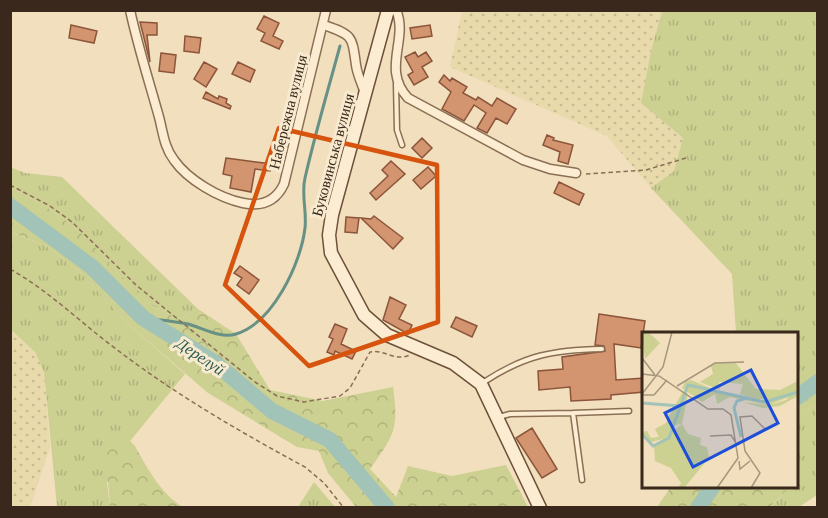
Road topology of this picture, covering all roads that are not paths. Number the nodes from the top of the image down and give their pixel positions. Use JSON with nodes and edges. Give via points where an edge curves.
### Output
{"nodes":[{"id":1,"x":130,"y":10,"type":"edge"},
{"id":2,"x":326,"y":10,"type":"edge"},
{"id":3,"x":388,"y":10,"type":"edge"},
{"id":4,"x":396,"y":10,"type":"edge"},
{"id":5,"x":324,"y":25,"type":"junction"},
{"id":6,"x":396,"y":74,"type":"junction"},
{"id":7,"x":365,"y":93,"type":"junction"},
{"id":8,"x":402,"y":144,"type":"dead end"},
{"id":9,"x":576,"y":173,"type":"road end"},
{"id":10,"x":602,"y":349,"type":"dead end"},
{"id":11,"x":481,"y":384,"type":"junction"},
{"id":12,"x":629,"y":411,"type":"dead end"},
{"id":13,"x":573,"y":413,"type":"junction"},
{"id":14,"x":498,"y":418,"type":"junction"},
{"id":15,"x":582,"y":480,"type":"dead end"},
{"id":16,"x":540,"y":507,"type":"edge"}],
"edges":[{"from":1,"to":5,"type":"street","name":"Набережна вулиця","via":[[140,58],[171,156],[186,173],[212,190],[254,205],[271,200],[284,184]]},
{"from":2,"to":5,"type":"street","name":"Набережна вулиця"},
{"from":3,"to":7,"type":"street","name":"Буковинська вулиця"},
{"from":4,"to":6,"type":"street"},
{"from":5,"to":7,"type":"street","via":[[352,38],[356,68]]},
{"from":6,"to":8,"type":"lane","via":[[397,130]]},
{"from":6,"to":9,"type":"street","via":[[412,101],[523,160]]},
{"from":7,"to":11,"type":"street","name":"Буковинська вулиця","via":[[332,215],[330,250],[353,300],[367,320],[387,335],[453,363]]},
{"from":10,"to":11,"type":"lane","via":[[532,357]]},
{"from":11,"to":14,"type":"street","name":"Буковинська вулиця"},
{"from":12,"to":13,"type":"lane"},
{"from":13,"to":14,"type":"lane","via":[[510,414]]},
{"from":13,"to":15,"type":"lane"},
{"from":14,"to":16,"type":"street","name":"Буковинська вулиця"}]}
